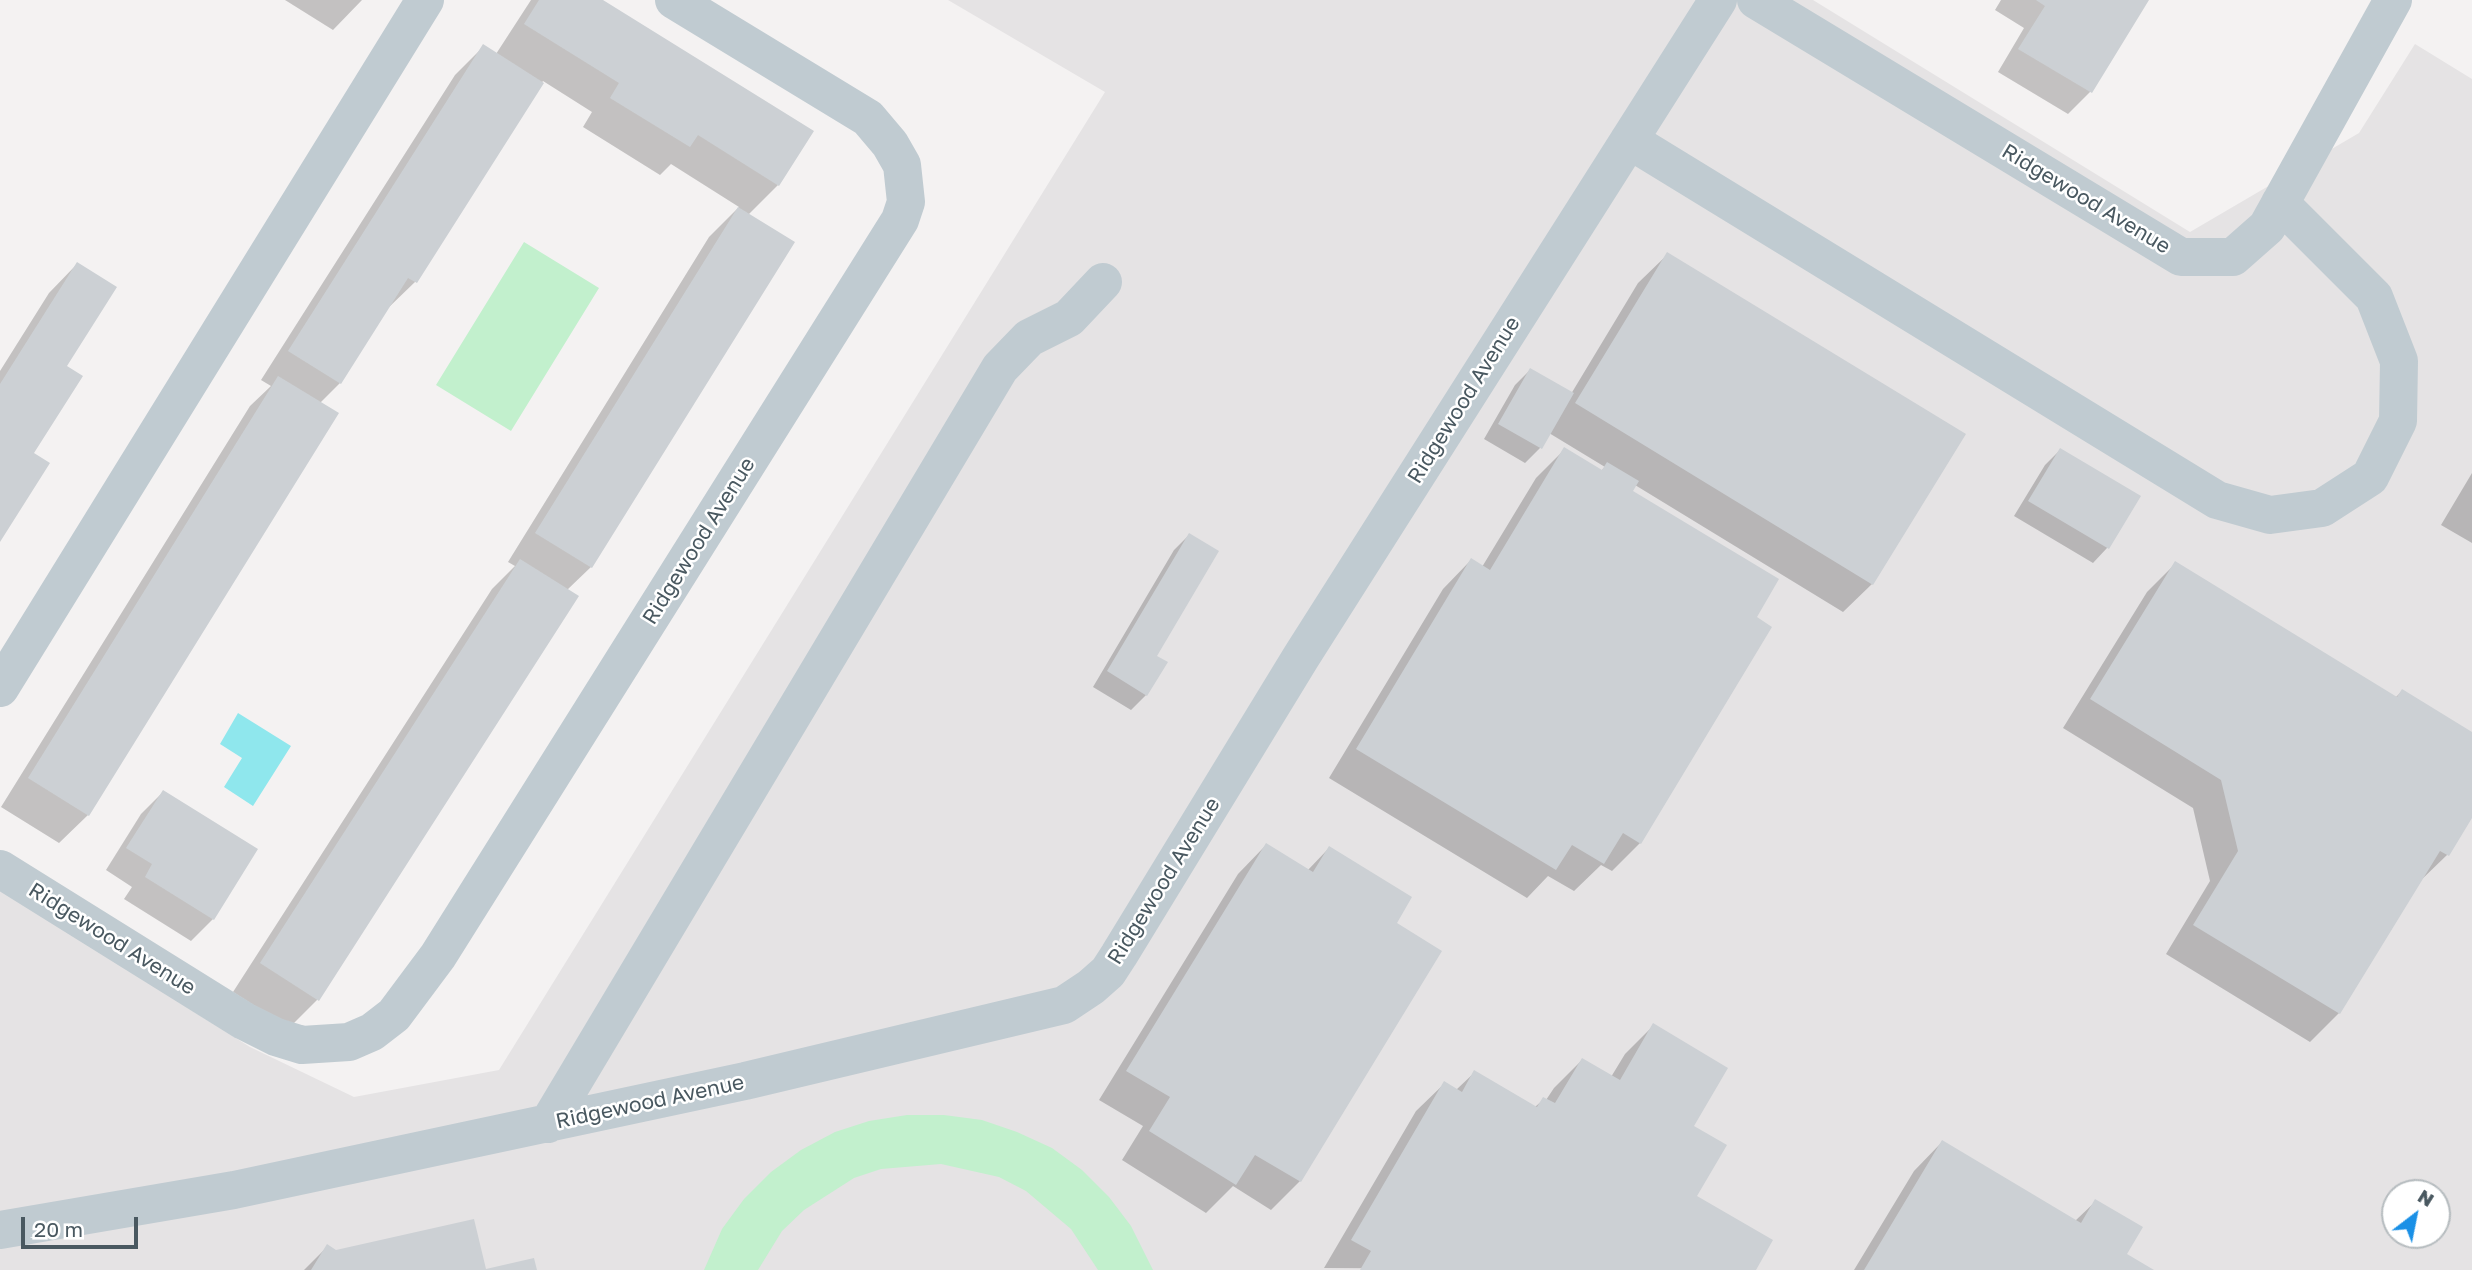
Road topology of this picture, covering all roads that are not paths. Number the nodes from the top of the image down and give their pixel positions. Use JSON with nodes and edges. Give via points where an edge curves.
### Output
{"nodes":[{"id":1,"x":425,"y":0,"type":"edge"},
{"id":2,"x":674,"y":0,"type":"edge"},
{"id":3,"x":1718,"y":0,"type":"edge"},
{"id":4,"x":1756,"y":0,"type":"edge"},
{"id":5,"x":2393,"y":0,"type":"edge"},
{"id":6,"x":1629,"y":140,"type":"junction"},
{"id":7,"x":2280,"y":203,"type":"junction"},
{"id":8,"x":1103,"y":282,"type":"dead end"},
{"id":9,"x":0,"y":688,"type":"edge"},
{"id":10,"x":0,"y":869,"type":"edge"},
{"id":11,"x":548,"y":1124,"type":"junction"},
{"id":12,"x":0,"y":1230,"type":"edge"}],
"edges":[{"from":1,"to":9,"type":"street"},
{"from":2,"to":10,"type":"street","name":"Ridgewood Avenue","via":[[868,118],[902,164],[906,202],[900,220],[438,957],[394,1015],[349,1042],[302,1045],[276,1037]]},
{"from":3,"to":6,"type":"street","name":"Ridgewood Avenue"},
{"from":4,"to":7,"type":"street","name":"Ridgewood Avenue","via":[[2181,257],[2233,257],[2267,227]]},
{"from":5,"to":7,"type":"street","name":"Ridgewood Avenue"},
{"from":6,"to":7,"type":"street","via":[[2217,500],[2270,515],[2322,508],[2370,477],[2398,421],[2399,361],[2374,298]]},
{"from":6,"to":11,"type":"street","name":"Ridgewood Avenue","via":[[1308,646],[1108,972],[1064,1005]]},
{"from":8,"to":11,"type":"street","via":[[1069,318],[1029,338],[1000,368]]},
{"from":11,"to":12,"type":"street","name":"Ridgewood Avenue","via":[[234,1190]]}]}
